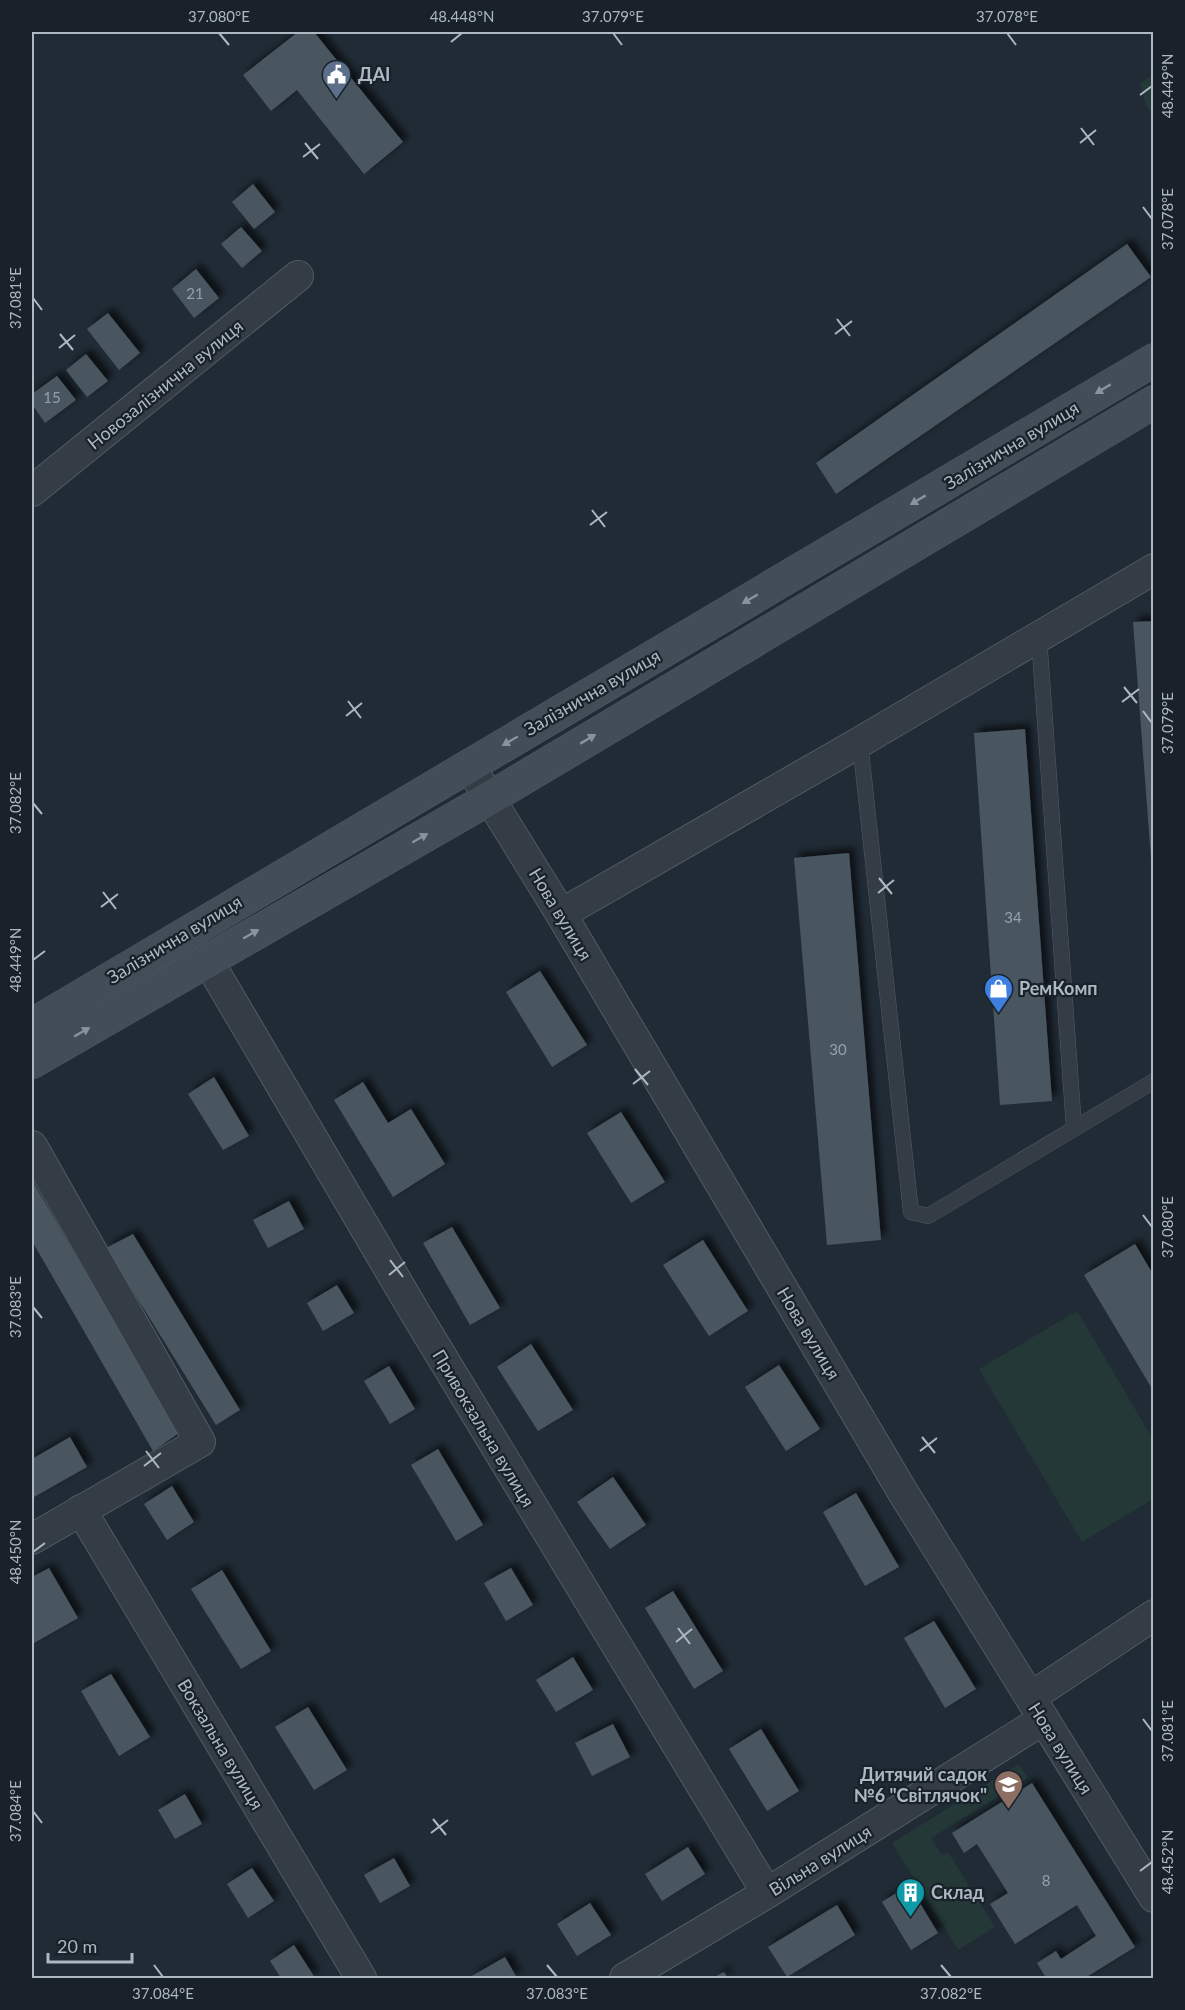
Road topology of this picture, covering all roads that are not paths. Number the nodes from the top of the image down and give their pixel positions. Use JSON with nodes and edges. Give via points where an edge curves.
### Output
{"nodes":[{"id":1,"x":298,"y":276,"type":"dead end"},
{"id":2,"x":1154,"y":360,"type":"edge"},
{"id":3,"x":1154,"y":402,"type":"edge"},
{"id":4,"x":32,"y":491,"type":"edge"},
{"id":5,"x":1154,"y":569,"type":"edge"},
{"id":6,"x":1039,"y":637,"type":"junction"},
{"id":7,"x":860,"y":742,"type":"junction"},
{"id":8,"x":469,"y":765,"type":"junction"},
{"id":9,"x":490,"y":798,"type":"junction"},
{"id":10,"x":561,"y":914,"type":"junction"},
{"id":11,"x":207,"y":959,"type":"junction"},
{"id":12,"x":32,"y":1025,"type":"edge"},
{"id":13,"x":32,"y":1062,"type":"edge"},
{"id":14,"x":1154,"y":1081,"type":"edge"},
{"id":15,"x":1074,"y":1128,"type":"junction"},
{"id":16,"x":32,"y":1146,"type":"edge"},
{"id":17,"x":81,"y":1510,"type":"junction"},
{"id":18,"x":32,"y":1539,"type":"edge"},
{"id":19,"x":1154,"y":1615,"type":"edge"},
{"id":20,"x":1037,"y":1708,"type":"junction"},
{"id":21,"x":767,"y":1893,"type":"junction"},
{"id":22,"x":1154,"y":1897,"type":"edge"},
{"id":23,"x":361,"y":1978,"type":"edge"},
{"id":24,"x":625,"y":1978,"type":"edge"}],
"edges":[{"from":1,"to":4,"type":"street","name":"Новозалізнична вулиця"},
{"from":2,"to":8,"type":"main road","name":"Залізнична вулиця","one_way":true},
{"from":9,"to":3,"type":"main road","name":"Залізнична вулиця","one_way":true},
{"from":5,"to":6,"type":"street"},
{"from":6,"to":7,"type":"street"},
{"from":6,"to":15,"type":"lane"},
{"from":7,"to":10,"type":"street"},
{"from":7,"to":15,"type":"lane","via":[[911,1212],[928,1216]]},
{"from":8,"to":9,"type":"street","name":"Нова вулиця"},
{"from":8,"to":12,"type":"main road","name":"Залізнична вулиця"},
{"from":9,"to":10,"type":"street","name":"Нова вулиця"},
{"from":11,"to":9,"type":"main road","name":"Залізнична вулиця","one_way":true},
{"from":10,"to":20,"type":"street","name":"Нова вулиця","via":[[904,1494]]},
{"from":13,"to":11,"type":"main road","name":"Залізнична вулиця","one_way":true},
{"from":11,"to":21,"type":"street","name":"Привокзальна вулиця","via":[[417,1316]]},
{"from":14,"to":15,"type":"lane"},
{"from":16,"to":17,"type":"street","via":[[200,1442]]},
{"from":17,"to":18,"type":"street"},
{"from":17,"to":23,"type":"street","name":"Вокзальна вулиця"},
{"from":19,"to":20,"type":"street","name":"Вільна вулиця"},
{"from":20,"to":21,"type":"street","name":"Вільна вулиця"},
{"from":20,"to":22,"type":"street","name":"Нова вулиця"},
{"from":21,"to":24,"type":"street","name":"Вільна вулиця"}]}
